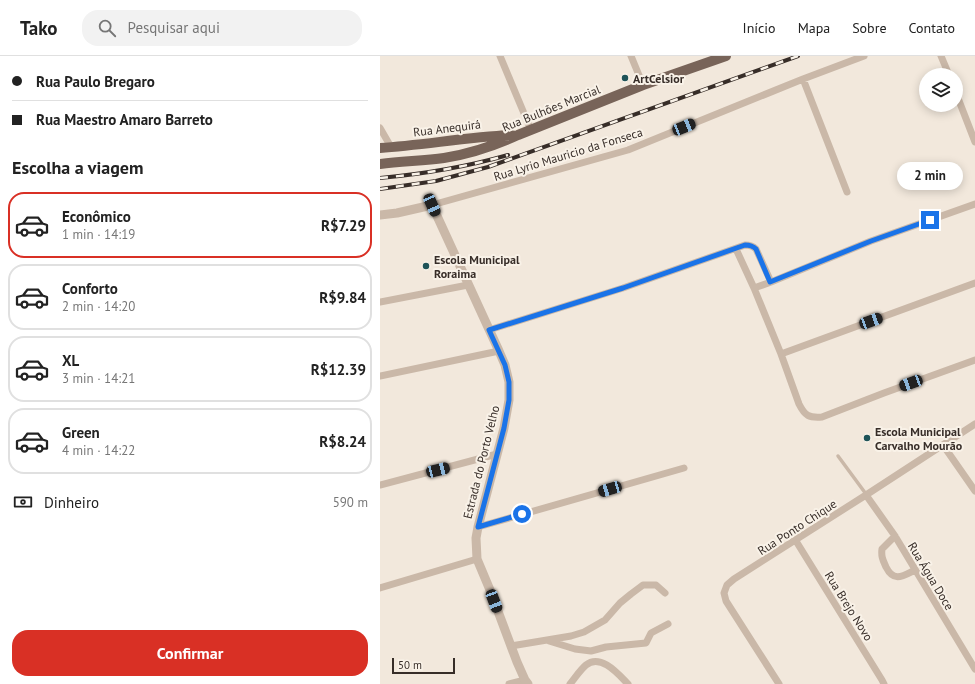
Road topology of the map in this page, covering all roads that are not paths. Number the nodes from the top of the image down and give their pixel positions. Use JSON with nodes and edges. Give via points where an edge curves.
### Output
{"nodes":[{"id":1,"x":500,"y":56,"type":"edge"},
{"id":2,"x":631,"y":56,"type":"edge"},
{"id":3,"x":726,"y":56,"type":"edge"},
{"id":4,"x":864,"y":56,"type":"edge"},
{"id":5,"x":941,"y":56,"type":"edge"},
{"id":6,"x":946,"y":68,"type":"edge"},
{"id":7,"x":803,"y":79,"type":"junction"},
{"id":8,"x":643,"y":85,"type":"junction"},
{"id":9,"x":963,"y":110,"type":"edge"},
{"id":10,"x":968,"y":122,"type":"junction"},
{"id":11,"x":380,"y":128,"type":"edge"},
{"id":12,"x":531,"y":130,"type":"junction"},
{"id":13,"x":975,"y":131,"type":"edge"},
{"id":14,"x":518,"y":135,"type":"junction"},
{"id":15,"x":975,"y":142,"type":"edge"},
{"id":16,"x":391,"y":147,"type":"junction"},
{"id":17,"x":380,"y":148,"type":"edge"},
{"id":18,"x":380,"y":164,"type":"edge"},
{"id":19,"x":847,"y":192,"type":"dead end"},
{"id":20,"x":975,"y":204,"type":"edge"},
{"id":21,"x":432,"y":205,"type":"junction"},
{"id":22,"x":380,"y":215,"type":"edge"},
{"id":23,"x":736,"y":249,"type":"junction"},
{"id":24,"x":770,"y":282,"type":"junction"},
{"id":25,"x":975,"y":283,"type":"edge"},
{"id":26,"x":468,"y":285,"type":"junction"},
{"id":27,"x":754,"y":288,"type":"junction"},
{"id":28,"x":380,"y":302,"type":"edge"},
{"id":29,"x":489,"y":330,"type":"junction"},
{"id":30,"x":499,"y":351,"type":"junction"},
{"id":31,"x":781,"y":354,"type":"junction"},
{"id":32,"x":975,"y":360,"type":"edge"},
{"id":33,"x":380,"y":376,"type":"edge"},
{"id":34,"x":975,"y":424,"type":"edge"},
{"id":35,"x":943,"y":445,"type":"junction"},
{"id":36,"x":497,"y":454,"type":"junction"},
{"id":37,"x":838,"y":456,"type":"dead end"},
{"id":38,"x":684,"y":468,"type":"dead end"},
{"id":39,"x":380,"y":485,"type":"edge"},
{"id":40,"x":975,"y":492,"type":"edge"},
{"id":41,"x":866,"y":495,"type":"junction"},
{"id":42,"x":478,"y":527,"type":"junction"},
{"id":43,"x":895,"y":536,"type":"junction"},
{"id":44,"x":796,"y":541,"type":"junction"},
{"id":45,"x":477,"y":560,"type":"junction"},
{"id":46,"x":915,"y":570,"type":"junction"},
{"id":47,"x":380,"y":588,"type":"edge"},
{"id":48,"x":666,"y":593,"type":"dead end"},
{"id":49,"x":668,"y":624,"type":"dead end"},
{"id":50,"x":547,"y":640,"type":"junction"},
{"id":51,"x":511,"y":646,"type":"junction"},
{"id":52,"x":975,"y":669,"type":"edge"},
{"id":53,"x":526,"y":682,"type":"edge"},
{"id":54,"x":509,"y":684,"type":"edge"},
{"id":55,"x":570,"y":684,"type":"edge"},
{"id":56,"x":628,"y":684,"type":"edge"},
{"id":57,"x":778,"y":684,"type":"edge"},
{"id":58,"x":884,"y":684,"type":"edge"}],
"edges":[{"from":1,"to":12,"type":"street"},
{"from":2,"to":8,"type":"street"},
{"from":3,"to":8,"type":"main road","name":"Rua Bulhões Marcial"},
{"from":4,"to":7,"type":"street","name":"Rua Lyrio Mauricio da Fonseca"},
{"from":5,"to":6,"type":"street"},
{"from":7,"to":19,"type":"street"},
{"from":7,"to":21,"type":"street","name":"Rua Lyrio Mauricio da Fonseca","via":[[628,150]]},
{"from":8,"to":12,"type":"main road","name":"Rua Bulhões Marcial"},
{"from":9,"to":10,"type":"street"},
{"from":10,"to":13,"type":"street"},
{"from":10,"to":15,"type":"street"},
{"from":11,"to":16,"type":"street"},
{"from":12,"to":14,"type":"main road","name":"Rua Bulhões Marcial"},
{"from":14,"to":16,"type":"main road","name":"Rua Anequirá"},
{"from":14,"to":18,"type":"main road","name":"Rua Bulhões Marcial","via":[[466,154]]},
{"from":16,"to":17,"type":"main road","name":"Rua Anequirá"},
{"from":20,"to":24,"type":"street","via":[[871,241]]},
{"from":21,"to":22,"type":"street"},
{"from":21,"to":26,"type":"street","name":"Estrada do Porto Velho"},
{"from":23,"to":24,"type":"street","via":[[745,245],[754,247]]},
{"from":23,"to":27,"type":"street"},
{"from":23,"to":29,"type":"street"},
{"from":24,"to":27,"type":"street"},
{"from":25,"to":31,"type":"street"},
{"from":26,"to":28,"type":"street"},
{"from":26,"to":29,"type":"street","name":"Estrada do Porto Velho"},
{"from":27,"to":31,"type":"street"},
{"from":29,"to":30,"type":"street","name":"Estrada do Porto Velho"},
{"from":30,"to":33,"type":"street"},
{"from":30,"to":36,"type":"street","name":"Estrada do Porto Velho","via":[[509,382],[509,400]]},
{"from":31,"to":32,"type":"street","via":[[802,412],[814,417],[822,417]]},
{"from":34,"to":35,"type":"street","name":"Rua Ponto Chique"},
{"from":35,"to":40,"type":"street"},
{"from":35,"to":41,"type":"street","name":"Rua Ponto Chique"},
{"from":36,"to":39,"type":"street"},
{"from":36,"to":42,"type":"street","name":"Estrada do Porto Velho"},
{"from":37,"to":41,"type":"lane"},
{"from":38,"to":42,"type":"street"},
{"from":41,"to":43,"type":"street","name":"Rua Água Doce"},
{"from":41,"to":44,"type":"street","name":"Rua Ponto Chique"},
{"from":42,"to":45,"type":"street","name":"Estrada do Porto Velho"},
{"from":43,"to":46,"type":"street","name":"Rua Água Doce"},
{"from":43,"to":46,"type":"street","via":[[882,549],[881,556],[889,573],[902,577]]},
{"from":44,"to":57,"type":"street","name":"Rua Ponto Chique","via":[[734,579],[724,592],[726,601]]},
{"from":44,"to":58,"type":"street","name":"Rua Brejo Novo"},
{"from":45,"to":47,"type":"street"},
{"from":45,"to":51,"type":"street","name":"Estrada do Porto Velho"},
{"from":46,"to":52,"type":"street","name":"Rua Água Doce"},
{"from":48,"to":50,"type":"street","via":[[656,585],[643,585],[620,603],[605,620],[578,634]]},
{"from":49,"to":50,"type":"street","via":[[651,633],[646,643],[591,651]]},
{"from":50,"to":51,"type":"street"},
{"from":51,"to":53,"type":"street","name":"Estrada do Porto Velho"},
{"from":53,"to":54,"type":"street"},
{"from":55,"to":56,"type":"street","via":[[586,665],[592,662],[606,664]]}]}
